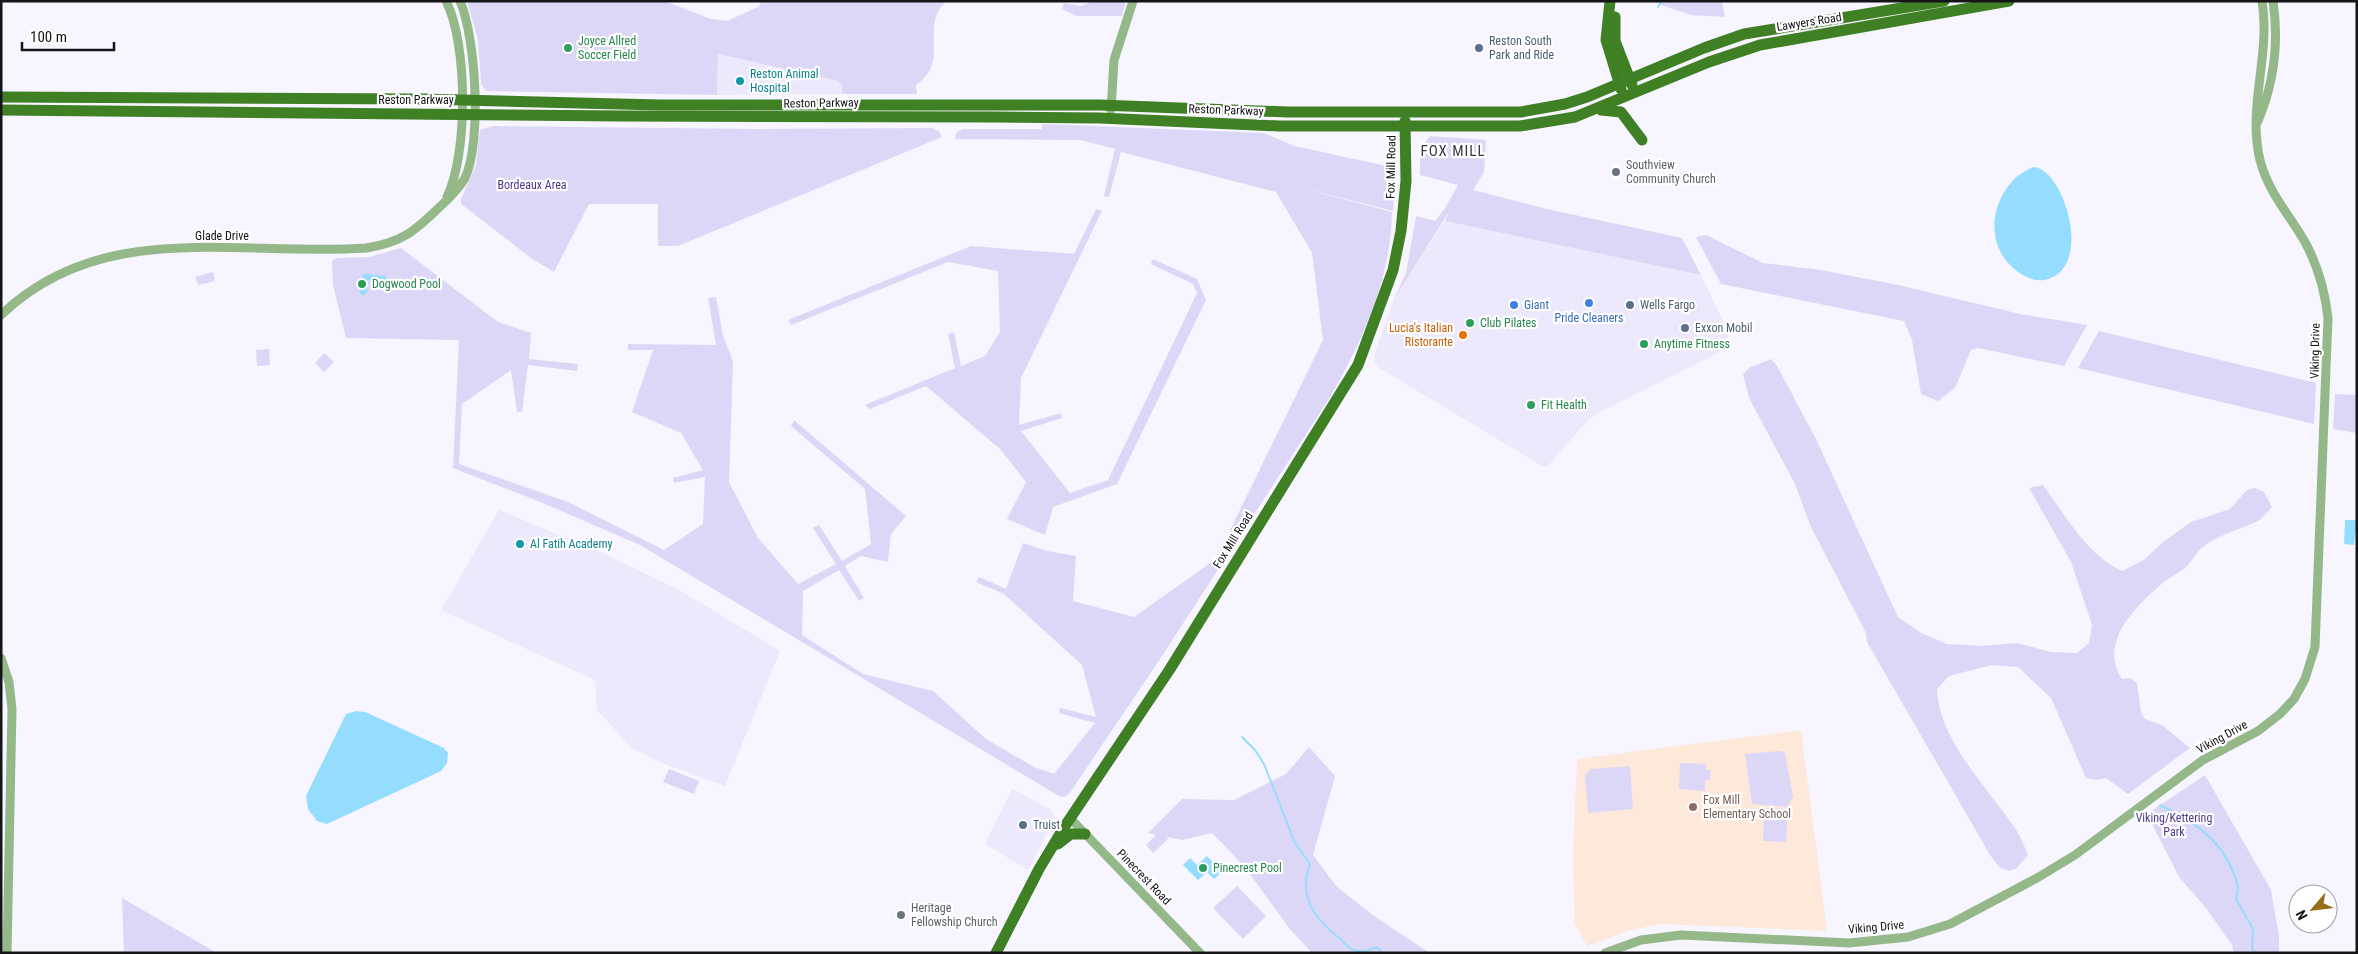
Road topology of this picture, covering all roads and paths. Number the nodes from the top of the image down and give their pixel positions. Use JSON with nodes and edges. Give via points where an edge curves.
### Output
{"nodes":[{"id":1,"x":446,"y":1,"type":"edge"},
{"id":2,"x":460,"y":1,"type":"edge"},
{"id":3,"x":1133,"y":1,"type":"edge"},
{"id":4,"x":1610,"y":1,"type":"edge"},
{"id":5,"x":1617,"y":1,"type":"edge"},
{"id":6,"x":1944,"y":1,"type":"edge"},
{"id":7,"x":2009,"y":1,"type":"edge"},
{"id":8,"x":2262,"y":1,"type":"edge"},
{"id":9,"x":2274,"y":1,"type":"edge"},
{"id":10,"x":1624,"y":82,"type":"junction"},
{"id":11,"x":1630,"y":96,"type":"junction"},
{"id":12,"x":1,"y":97,"type":"edge"},
{"id":13,"x":461,"y":100,"type":"junction"},
{"id":14,"x":474,"y":100,"type":"junction"},
{"id":15,"x":1111,"y":106,"type":"junction"},
{"id":16,"x":1,"y":110,"type":"edge"},
{"id":17,"x":1405,"y":112,"type":"junction"},
{"id":18,"x":1590,"y":112,"type":"junction"},
{"id":19,"x":461,"y":114,"type":"junction"},
{"id":20,"x":474,"y":115,"type":"junction"},
{"id":21,"x":1111,"y":119,"type":"junction"},
{"id":22,"x":2257,"y":123,"type":"junction"},
{"id":23,"x":1406,"y":126,"type":"junction"},
{"id":24,"x":1642,"y":140,"type":"dead end"},
{"id":25,"x":444,"y":202,"type":"junction"},
{"id":26,"x":1,"y":315,"type":"edge"},
{"id":27,"x":1,"y":658,"type":"edge"},
{"id":28,"x":1070,"y":818,"type":"junction"},
{"id":29,"x":1084,"y":834,"type":"junction"},
{"id":30,"x":1048,"y":854,"type":"junction"},
{"id":31,"x":7,"y":953,"type":"edge"},
{"id":32,"x":996,"y":953,"type":"edge"},
{"id":33,"x":1200,"y":953,"type":"edge"},
{"id":34,"x":1605,"y":953,"type":"edge"}],
"edges":[{"from":1,"to":13,"type":"street","name":"Glade Drive","via":[[460,43]]},
{"from":2,"to":14,"type":"street","name":"Glade Drive","via":[[468,20],[472,44]]},
{"from":3,"to":15,"type":"street","via":[[1114,60]]},
{"from":4,"to":10,"type":"main road","via":[[1606,40]]},
{"from":5,"to":10,"type":"main road","via":[[1615,41]]},
{"from":6,"to":10,"type":"main road","name":"Lawyers Road","via":[[1744,34]]},
{"from":7,"to":11,"type":"main road","name":"Lawyers Road","via":[[1760,45]]},
{"from":8,"to":22,"type":"street","name":"Viking Drive","via":[[2264,42],[2256,96]]},
{"from":9,"to":22,"type":"street","name":"Viking Drive","via":[[2273,71],[2266,103]]},
{"from":10,"to":11,"type":"main road"},
{"from":10,"to":17,"type":"main road","name":"Reston Parkway","via":[[1588,97],[1542,109]]},
{"from":11,"to":18,"type":"main road","name":"Reston Parkway"},
{"from":12,"to":13,"type":"main road","name":"Reston Parkway"},
{"from":13,"to":14,"type":"main road","name":"Reston Parkway"},
{"from":13,"to":19,"type":"street","name":"Glade Drive"},
{"from":14,"to":15,"type":"main road","name":"Reston Parkway","via":[[660,105]]},
{"from":14,"to":20,"type":"street","name":"Glade Drive"},
{"from":15,"to":17,"type":"main road","name":"Reston Parkway"},
{"from":15,"to":21,"type":"street"},
{"from":16,"to":19,"type":"main road","name":"Reston Parkway"},
{"from":17,"to":23,"type":"main road","name":"Fox Mill Road"},
{"from":18,"to":23,"type":"main road","name":"Reston Parkway","via":[[1520,126]]},
{"from":18,"to":24,"type":"main road","via":[[1612,109],[1621,112]]},
{"from":19,"to":20,"type":"main road","name":"Reston Parkway"},
{"from":19,"to":25,"type":"street","name":"Glade Drive","via":[[458,166]]},
{"from":20,"to":21,"type":"main road","name":"Reston Parkway"},
{"from":20,"to":25,"type":"street","name":"Glade Drive","via":[[467,172],[458,189]]},
{"from":21,"to":23,"type":"main road","name":"Reston Parkway","via":[[1280,126]]},
{"from":22,"to":34,"type":"street","name":"Viking Drive","via":[[2258,150],[2264,173],[2273,194],[2313,257],[2324,290],[2328,318],[2315,647],[2305,679],[2288,706],[2258,731],[2204,760],[2075,855],[1950,924],[1908,937],[1875,942],[1681,935],[1642,940]]},
{"from":23,"to":28,"type":"main road","name":"Fox Mill Road","via":[[1406,181],[1401,231],[1393,270],[1358,365],[1170,669]]},
{"from":25,"to":26,"type":"street","name":"Glade Drive","via":[[412,232],[370,247],[155,249],[106,256],[45,281]]},
{"from":27,"to":31,"type":"street","via":[[9,682],[12,709]]},
{"from":28,"to":29,"type":"street","name":"Pinecrest Road"},
{"from":28,"to":30,"type":"main road","name":"Fox Mill Road"},
{"from":29,"to":30,"type":"main road","via":[[1071,834]]},
{"from":29,"to":33,"type":"street","name":"Pinecrest Road"},
{"from":30,"to":32,"type":"main road","name":"Fox Mill Road"}]}
